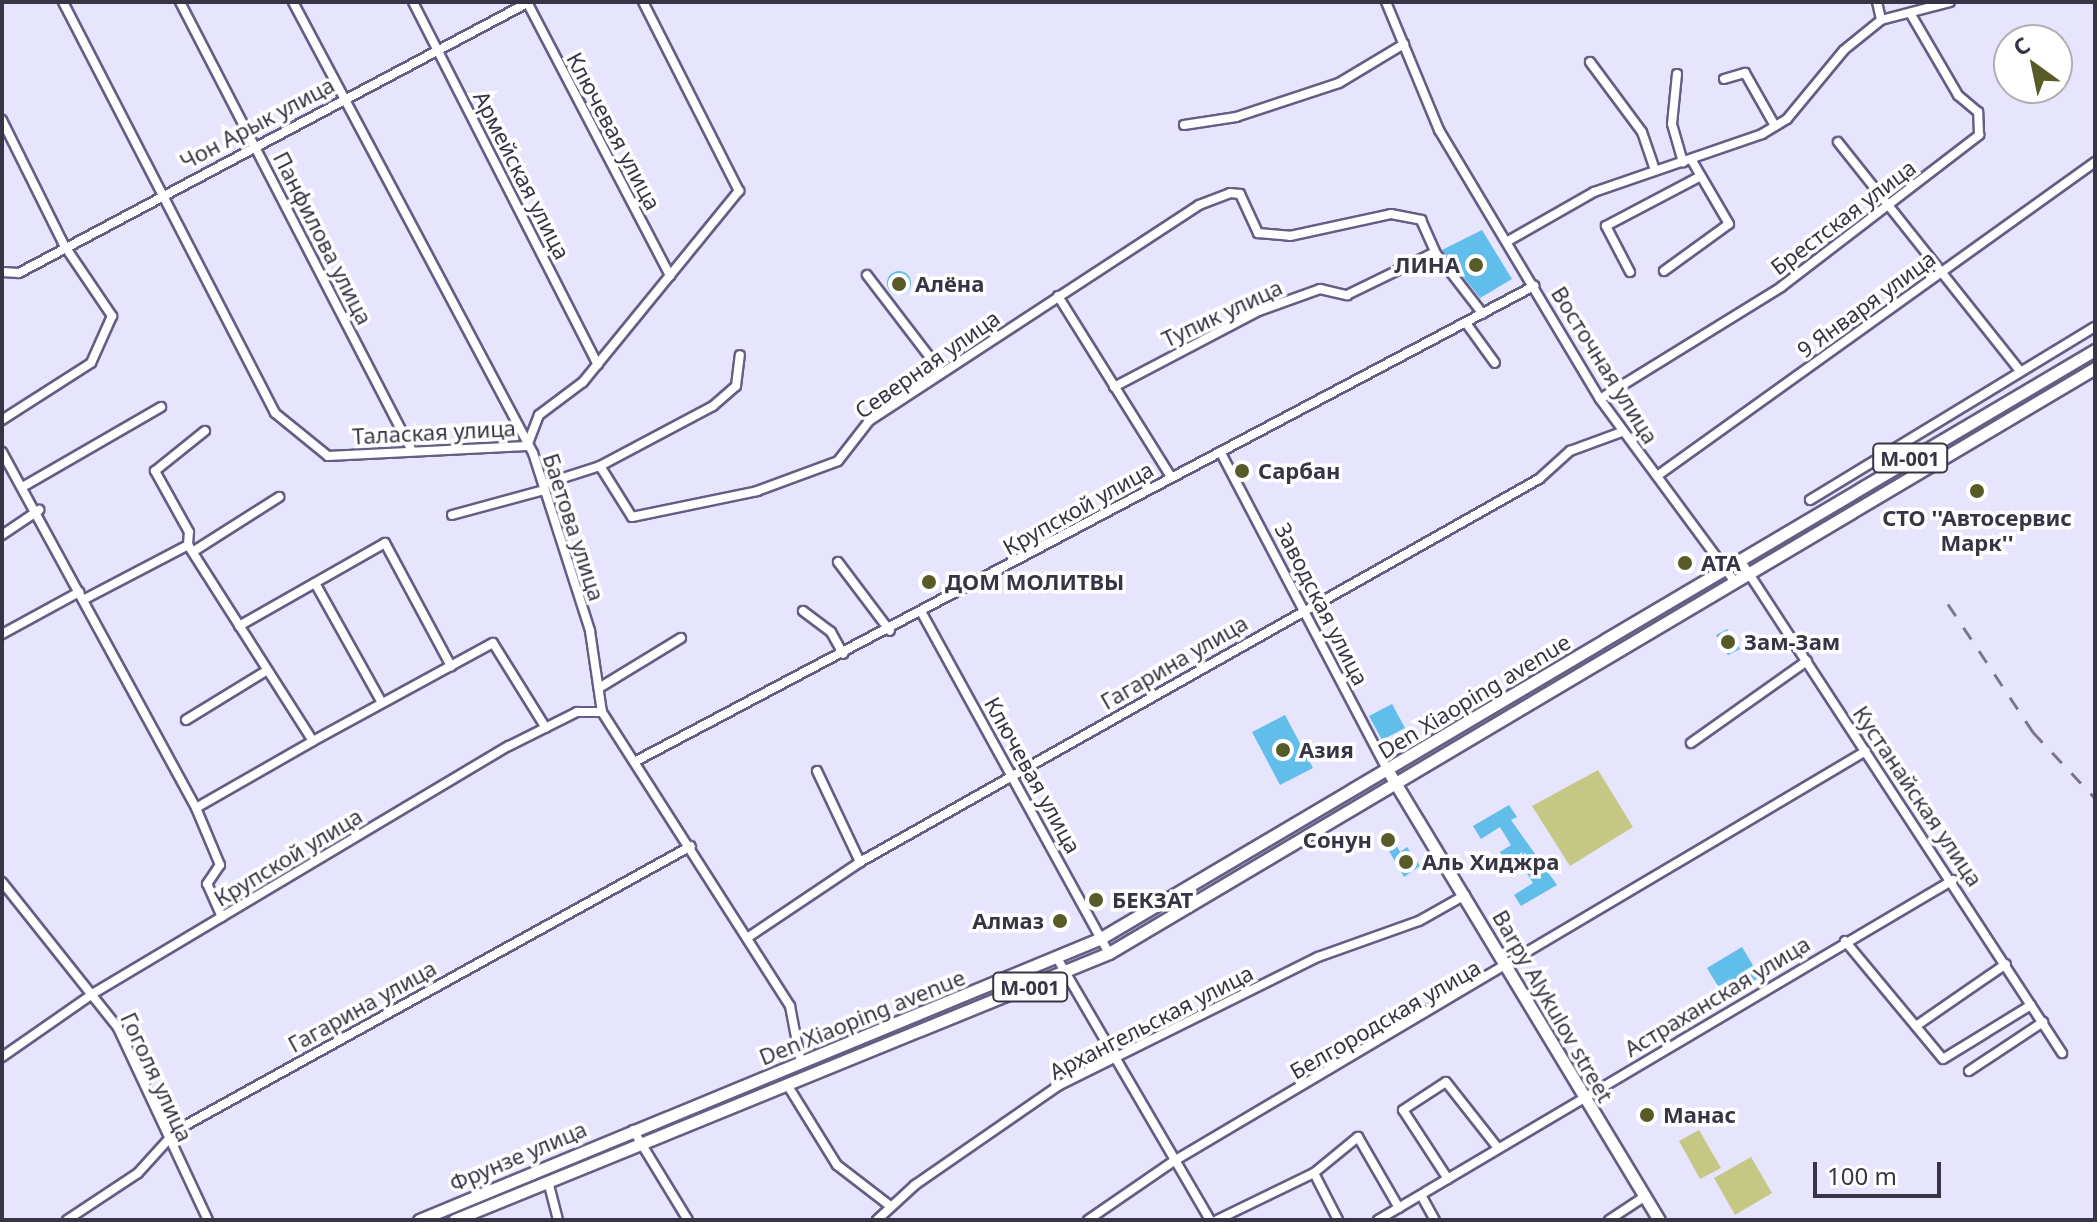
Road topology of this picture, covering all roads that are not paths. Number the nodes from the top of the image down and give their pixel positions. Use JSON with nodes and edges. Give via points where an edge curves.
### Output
{"nodes":[{"id":1,"x":63,"y":2,"type":"edge"},
{"id":2,"x":180,"y":2,"type":"edge"},
{"id":3,"x":293,"y":2,"type":"edge"},
{"id":4,"x":413,"y":2,"type":"edge"},
{"id":5,"x":528,"y":2,"type":"edge"},
{"id":6,"x":643,"y":2,"type":"edge"},
{"id":7,"x":1386,"y":2,"type":"edge"},
{"id":8,"x":1877,"y":2,"type":"edge"},
{"id":9,"x":1950,"y":2,"type":"edge"},
{"id":10,"x":1910,"y":13,"type":"junction"},
{"id":11,"x":1881,"y":20,"type":"junction"},
{"id":12,"x":1404,"y":44,"type":"junction"},
{"id":13,"x":437,"y":49,"type":"junction"},
{"id":14,"x":1590,"y":62,"type":"dead end"},
{"id":15,"x":1677,"y":74,"type":"dead end"},
{"id":16,"x":1724,"y":79,"type":"dead end"},
{"id":17,"x":343,"y":98,"type":"junction"},
{"id":18,"x":2,"y":120,"type":"edge"},
{"id":19,"x":1184,"y":125,"type":"dead end"},
{"id":20,"x":1775,"y":126,"type":"junction"},
{"id":21,"x":1838,"y":142,"type":"dead end"},
{"id":22,"x":255,"y":146,"type":"junction"},
{"id":23,"x":1687,"y":160,"type":"junction"},
{"id":24,"x":2095,"y":162,"type":"edge"},
{"id":25,"x":1655,"y":170,"type":"junction"},
{"id":26,"x":1701,"y":176,"type":"junction"},
{"id":27,"x":166,"y":192,"type":"junction"},
{"id":28,"x":1888,"y":205,"type":"junction"},
{"id":29,"x":1508,"y":241,"type":"junction"},
{"id":30,"x":64,"y":245,"type":"junction"},
{"id":31,"x":1435,"y":252,"type":"junction"},
{"id":32,"x":1664,"y":271,"type":"dead end"},
{"id":33,"x":2,"y":272,"type":"edge"},
{"id":34,"x":1630,"y":272,"type":"dead end"},
{"id":35,"x":1942,"y":272,"type":"junction"},
{"id":36,"x":867,"y":275,"type":"dead end"},
{"id":37,"x":670,"y":276,"type":"junction"},
{"id":38,"x":1534,"y":286,"type":"junction"},
{"id":39,"x":1058,"y":296,"type":"junction"},
{"id":40,"x":1483,"y":314,"type":"junction"},
{"id":41,"x":1466,"y":323,"type":"junction"},
{"id":42,"x":2094,"y":329,"type":"edge"},
{"id":43,"x":2095,"y":350,"type":"edge"},
{"id":44,"x":740,"y":355,"type":"dead end"},
{"id":45,"x":1495,"y":363,"type":"dead end"},
{"id":46,"x":598,"y":365,"type":"junction"},
{"id":47,"x":2095,"y":368,"type":"edge"},
{"id":48,"x":2020,"y":371,"type":"junction"},
{"id":49,"x":942,"y":373,"type":"junction"},
{"id":50,"x":1114,"y":387,"type":"junction"},
{"id":51,"x":1600,"y":399,"type":"junction"},
{"id":52,"x":161,"y":407,"type":"dead end"},
{"id":53,"x":2,"y":420,"type":"edge"},
{"id":54,"x":205,"y":431,"type":"dead end"},
{"id":55,"x":1622,"y":432,"type":"junction"},
{"id":56,"x":527,"y":446,"type":"junction"},
{"id":57,"x":411,"y":449,"type":"junction"},
{"id":58,"x":2,"y":452,"type":"edge"},
{"id":59,"x":1222,"y":455,"type":"junction"},
{"id":60,"x":600,"y":466,"type":"junction"},
{"id":61,"x":1657,"y":476,"type":"junction"},
{"id":62,"x":1171,"y":477,"type":"junction"},
{"id":63,"x":26,"y":485,"type":"junction"},
{"id":64,"x":544,"y":487,"type":"junction"},
{"id":65,"x":279,"y":497,"type":"dead end"},
{"id":66,"x":1810,"y":500,"type":"dead end"},
{"id":67,"x":39,"y":510,"type":"junction"},
{"id":68,"x":452,"y":515,"type":"dead end"},
{"id":69,"x":2,"y":535,"type":"edge"},
{"id":70,"x":191,"y":548,"type":"junction"},
{"id":71,"x":1740,"y":560,"type":"junction"},
{"id":72,"x":838,"y":562,"type":"dead end"},
{"id":73,"x":1726,"y":569,"type":"junction"},
{"id":74,"x":1748,"y":573,"type":"junction"},
{"id":75,"x":1734,"y":581,"type":"junction"},
{"id":76,"x":315,"y":583,"type":"junction"},
{"id":77,"x":81,"y":596,"type":"junction"},
{"id":78,"x":1307,"y":608,"type":"junction"},
{"id":79,"x":803,"y":611,"type":"dead end"},
{"id":80,"x":923,"y":615,"type":"junction"},
{"id":81,"x":239,"y":626,"type":"junction"},
{"id":82,"x":890,"y":631,"type":"junction"},
{"id":83,"x":2,"y":634,"type":"edge"},
{"id":84,"x":681,"y":638,"type":"dead end"},
{"id":85,"x":843,"y":654,"type":"junction"},
{"id":86,"x":1807,"y":661,"type":"junction"},
{"id":87,"x":451,"y":666,"type":"junction"},
{"id":88,"x":266,"y":671,"type":"junction"},
{"id":89,"x":599,"y":688,"type":"junction"},
{"id":90,"x":382,"y":703,"type":"junction"},
{"id":91,"x":602,"y":712,"type":"junction"},
{"id":92,"x":186,"y":720,"type":"dead end"},
{"id":93,"x":546,"y":728,"type":"junction"},
{"id":94,"x":313,"y":741,"type":"junction"},
{"id":95,"x":1691,"y":743,"type":"dead end"},
{"id":96,"x":1866,"y":751,"type":"junction"},
{"id":97,"x":638,"y":760,"type":"junction"},
{"id":98,"x":817,"y":771,"type":"dead end"},
{"id":99,"x":1388,"y":771,"type":"junction"},
{"id":100,"x":1013,"y":775,"type":"junction"},
{"id":101,"x":1398,"y":784,"type":"junction"},
{"id":102,"x":196,"y":808,"type":"junction"},
{"id":103,"x":691,"y":846,"type":"junction"},
{"id":104,"x":860,"y":862,"type":"junction"},
{"id":105,"x":1953,"y":880,"type":"junction"},
{"id":106,"x":2,"y":882,"type":"edge"},
{"id":107,"x":1465,"y":895,"type":"junction"},
{"id":108,"x":222,"y":917,"type":"junction"},
{"id":109,"x":750,"y":936,"type":"junction"},
{"id":110,"x":1101,"y":938,"type":"junction"},
{"id":111,"x":1845,"y":941,"type":"junction"},
{"id":112,"x":1109,"y":953,"type":"junction"},
{"id":113,"x":1057,"y":958,"type":"junction"},
{"id":114,"x":2006,"y":964,"type":"junction"},
{"id":115,"x":1508,"y":969,"type":"junction"},
{"id":116,"x":1064,"y":973,"type":"junction"},
{"id":117,"x":94,"y":993,"type":"junction"},
{"id":118,"x":2031,"y":1005,"type":"junction"},
{"id":119,"x":2043,"y":1022,"type":"junction"},
{"id":120,"x":1916,"y":1026,"type":"junction"},
{"id":121,"x":2062,"y":1053,"type":"dead end"},
{"id":122,"x":2,"y":1057,"type":"edge"},
{"id":123,"x":801,"y":1063,"type":"junction"},
{"id":124,"x":1115,"y":1063,"type":"junction"},
{"id":125,"x":1969,"y":1071,"type":"dead end"},
{"id":126,"x":788,"y":1086,"type":"junction"},
{"id":127,"x":1583,"y":1097,"type":"junction"},
{"id":128,"x":633,"y":1130,"type":"junction"},
{"id":129,"x":167,"y":1141,"type":"junction"},
{"id":130,"x":640,"y":1143,"type":"junction"},
{"id":131,"x":1498,"y":1148,"type":"junction"},
{"id":132,"x":1174,"y":1161,"type":"junction"},
{"id":133,"x":1314,"y":1173,"type":"junction"},
{"id":134,"x":1448,"y":1179,"type":"junction"},
{"id":135,"x":548,"y":1181,"type":"junction"},
{"id":136,"x":1421,"y":1195,"type":"junction"},
{"id":137,"x":1644,"y":1197,"type":"junction"},
{"id":138,"x":889,"y":1205,"type":"junction"},
{"id":139,"x":1399,"y":1208,"type":"junction"},
{"id":140,"x":67,"y":1220,"type":"edge"},
{"id":141,"x":208,"y":1220,"type":"edge"},
{"id":142,"x":419,"y":1220,"type":"edge"},
{"id":143,"x":454,"y":1220,"type":"edge"},
{"id":144,"x":558,"y":1220,"type":"edge"},
{"id":145,"x":688,"y":1220,"type":"edge"},
{"id":146,"x":877,"y":1220,"type":"edge"},
{"id":147,"x":1088,"y":1220,"type":"edge"},
{"id":148,"x":1210,"y":1220,"type":"edge"},
{"id":149,"x":1217,"y":1220,"type":"edge"},
{"id":150,"x":1338,"y":1220,"type":"edge"},
{"id":151,"x":1378,"y":1220,"type":"edge"},
{"id":152,"x":1435,"y":1220,"type":"edge"},
{"id":153,"x":1609,"y":1220,"type":"edge"},
{"id":154,"x":1659,"y":1220,"type":"edge"}],
"edges":[{"from":1,"to":27,"type":"street","name":"Талаская улица"},
{"from":2,"to":22,"type":"street","name":"Панфилова улица"},
{"from":3,"to":17,"type":"street","name":"Баетова улица"},
{"from":4,"to":13,"type":"street","name":"Армейская улица"},
{"from":5,"to":13,"type":"street","name":"Чон Арык улица"},
{"from":5,"to":37,"type":"street","name":"Ключевая улица"},
{"from":6,"to":37,"type":"street","name":"Талаская улица","via":[[739,191]]},
{"from":7,"to":12,"type":"street"},
{"from":8,"to":11,"type":"street"},
{"from":9,"to":10,"type":"street"},
{"from":10,"to":11,"type":"street"},
{"from":10,"to":28,"type":"street","name":"Брестская улица","via":[[1958,95],[1983,122],[1979,135]]},
{"from":11,"to":20,"type":"street"},
{"from":12,"to":19,"type":"street","via":[[1339,83]]},
{"from":12,"to":29,"type":"street","via":[[1439,130]]},
{"from":13,"to":17,"type":"street","name":"Чон Арык улица"},
{"from":13,"to":46,"type":"street","name":"Армейская улица"},
{"from":14,"to":25,"type":"street","via":[[1642,132]]},
{"from":15,"to":23,"type":"street","via":[[1672,124]]},
{"from":16,"to":20,"type":"street","via":[[1745,73]]},
{"from":17,"to":22,"type":"street","name":"Чон Арык улица"},
{"from":17,"to":56,"type":"street","name":"Баетова улица"},
{"from":18,"to":30,"type":"street"},
{"from":20,"to":23,"type":"street"},
{"from":21,"to":28,"type":"street"},
{"from":22,"to":27,"type":"street","name":"Чон Арык улица"},
{"from":22,"to":57,"type":"street","name":"Панфилова улица"},
{"from":23,"to":25,"type":"street"},
{"from":23,"to":26,"type":"street"},
{"from":24,"to":35,"type":"street","name":"9 Января улица"},
{"from":25,"to":29,"type":"street","via":[[1594,192]]},
{"from":26,"to":32,"type":"street","via":[[1729,224]]},
{"from":26,"to":34,"type":"street","via":[[1606,226]]},
{"from":27,"to":30,"type":"street","name":"Чон Арык улица"},
{"from":27,"to":57,"type":"street","name":"Талаская улица","via":[[275,413],[328,456]]},
{"from":28,"to":35,"type":"street"},
{"from":28,"to":51,"type":"street","name":"Брестская улица","via":[[1781,287]]},
{"from":29,"to":38,"type":"street","name":"Восточная улица"},
{"from":30,"to":33,"type":"street","name":"Чон Арык улица","via":[[19,273]]},
{"from":30,"to":53,"type":"street","via":[[112,316],[91,363]]},
{"from":31,"to":39,"type":"street","name":"Северная улица","via":[[1421,220],[1391,214],[1290,236],[1258,233],[1240,194],[1199,205]]},
{"from":31,"to":40,"type":"street"},
{"from":31,"to":50,"type":"street","name":"Тупик улица","via":[[1347,295],[1320,289],[1259,311]]},
{"from":35,"to":48,"type":"street"},
{"from":35,"to":61,"type":"street","name":"9 Января улица"},
{"from":36,"to":49,"type":"street"},
{"from":37,"to":46,"type":"street","name":"Талаская улица"},
{"from":38,"to":40,"type":"street","name":"Крупской улица"},
{"from":38,"to":51,"type":"street","name":"Восточная улица"},
{"from":39,"to":49,"type":"street","name":"Северная улица"},
{"from":39,"to":50,"type":"street"},
{"from":40,"to":41,"type":"street","name":"Крупской улица"},
{"from":41,"to":45,"type":"street"},
{"from":41,"to":59,"type":"street","name":"Крупской улица"},
{"from":42,"to":48,"type":"street"},
{"from":43,"to":71,"type":"main road","name":"Den Xiaoping avenue","number":"M-001"},
{"from":44,"to":60,"type":"street","via":[[736,386],[713,406]]},
{"from":46,"to":56,"type":"street","name":"Талаская улица","via":[[539,415]]},
{"from":47,"to":74,"type":"main road","name":"Den Xiaoping avenue","number":"M-001"},
{"from":48,"to":66,"type":"street"},
{"from":49,"to":60,"type":"street","name":"Северная улица","via":[[869,421],[838,461],[757,491],[632,517]]},
{"from":50,"to":62,"type":"street"},
{"from":51,"to":55,"type":"street","name":"Восточная улица"},
{"from":52,"to":63,"type":"street"},
{"from":54,"to":70,"type":"street","via":[[155,471],[189,532]]},
{"from":55,"to":61,"type":"street","name":"Восточная улица"},
{"from":55,"to":78,"type":"street","name":"Гагарина улица","via":[[1570,451],[1539,479]]},
{"from":56,"to":57,"type":"street","name":"Талаская улица"},
{"from":56,"to":64,"type":"street","name":"Баетова улица"},
{"from":58,"to":63,"type":"street"},
{"from":59,"to":62,"type":"street","name":"Крупской улица"},
{"from":59,"to":78,"type":"street","name":"Заводская улица"},
{"from":60,"to":64,"type":"street"},
{"from":61,"to":73,"type":"street","name":"Восточная улица"},
{"from":62,"to":80,"type":"street","name":"Крупской улица"},
{"from":63,"to":67,"type":"street"},
{"from":64,"to":68,"type":"street"},
{"from":64,"to":89,"type":"street","name":"Баетова улица","via":[[590,631]]},
{"from":65,"to":70,"type":"street"},
{"from":67,"to":69,"type":"street"},
{"from":67,"to":77,"type":"street"},
{"from":70,"to":77,"type":"street"},
{"from":70,"to":81,"type":"street"},
{"from":71,"to":73,"type":"main road","name":"Den Xiaoping avenue","number":"M-001"},
{"from":71,"to":74,"type":"street","name":"Кустанайская улица"},
{"from":72,"to":82,"type":"street"},
{"from":73,"to":75,"type":"street","name":"Восточная улица"},
{"from":73,"to":99,"type":"main road","name":"Den Xiaoping avenue","number":"M-001"},
{"from":74,"to":75,"type":"main road","name":"Den Xiaoping avenue","number":"M-001"},
{"from":74,"to":86,"type":"street","name":"Кустанайская улица"},
{"from":75,"to":101,"type":"main road","name":"Den Xiaoping avenue","number":"M-001"},
{"from":76,"to":81,"type":"street"},
{"from":76,"to":87,"type":"street","via":[[385,543]]},
{"from":76,"to":90,"type":"street"},
{"from":77,"to":83,"type":"street"},
{"from":77,"to":102,"type":"street"},
{"from":78,"to":99,"type":"street","name":"Заводская улица"},
{"from":78,"to":100,"type":"street","name":"Гагарина улица"},
{"from":79,"to":85,"type":"street","via":[[831,632]]},
{"from":80,"to":82,"type":"street","name":"Крупской улица"},
{"from":80,"to":100,"type":"street","name":"Ключевая улица"},
{"from":81,"to":88,"type":"street"},
{"from":82,"to":85,"type":"street","name":"Крупской улица"},
{"from":84,"to":89,"type":"street"},
{"from":85,"to":97,"type":"street","name":"Крупской улица"},
{"from":86,"to":95,"type":"street"},
{"from":86,"to":96,"type":"street","name":"Кустанайская улица"},
{"from":87,"to":90,"type":"street"},
{"from":87,"to":93,"type":"street","via":[[499,646]]},
{"from":88,"to":92,"type":"street"},
{"from":88,"to":94,"type":"street"},
{"from":89,"to":91,"type":"street","name":"Баетова улица"},
{"from":90,"to":94,"type":"street"},
{"from":91,"to":93,"type":"street","name":"Крупской улица","via":[[577,712]]},
{"from":91,"to":97,"type":"street","name":"Баетова улица"},
{"from":93,"to":108,"type":"street","name":"Крупской улица"},
{"from":94,"to":102,"type":"street"},
{"from":96,"to":105,"type":"street","name":"Кустанайская улица"},
{"from":96,"to":115,"type":"street","name":"Белгородская улица"},
{"from":97,"to":103,"type":"street","name":"Баетова улица"},
{"from":98,"to":104,"type":"street"},
{"from":99,"to":101,"type":"main road","name":"Barpy Alykulov street"},
{"from":99,"to":110,"type":"main road","name":"Den Xiaoping avenue","number":"M-001"},
{"from":100,"to":104,"type":"street","name":"Гагарина улица"},
{"from":100,"to":110,"type":"street","name":"Ключевая улица"},
{"from":101,"to":107,"type":"main road","name":"Barpy Alykulov street"},
{"from":101,"to":112,"type":"main road","name":"Den Xiaoping avenue","number":"M-001"},
{"from":102,"to":108,"type":"street","via":[[220,865],[207,884]]},
{"from":103,"to":109,"type":"street","name":"Баетова улица"},
{"from":103,"to":129,"type":"street","name":"Гагарина улица"},
{"from":104,"to":109,"type":"street","name":"Гагарина улица"},
{"from":105,"to":111,"type":"street","name":"Астраханская улица"},
{"from":105,"to":114,"type":"street","name":"Кустанайская улица"},
{"from":106,"to":117,"type":"street","name":"Гоголя улица"},
{"from":107,"to":115,"type":"main road","name":"Barpy Alykulov street"},
{"from":107,"to":124,"type":"street","name":"Архангельская улица","via":[[1419,921],[1318,957]]},
{"from":108,"to":117,"type":"street","name":"Крупской улица"},
{"from":109,"to":123,"type":"street","name":"Баетова улица","via":[[790,1006]]},
{"from":110,"to":112,"type":"street","name":"Ключевая улица"},
{"from":110,"to":113,"type":"main road","name":"Den Xiaoping avenue","number":"M-001"},
{"from":111,"to":120,"type":"street"},
{"from":111,"to":127,"type":"street","name":"Астраханская улица"},
{"from":112,"to":116,"type":"main road","name":"Den Xiaoping avenue","number":"M-001"},
{"from":113,"to":116,"type":"street"},
{"from":113,"to":123,"type":"main road","name":"Den Xiaoping avenue","number":"M-001"},
{"from":114,"to":118,"type":"street","name":"Кустанайская улица"},
{"from":114,"to":120,"type":"street"},
{"from":115,"to":127,"type":"main road","name":"Barpy Alykulov street"},
{"from":115,"to":132,"type":"street","name":"Белгородская улица"},
{"from":116,"to":124,"type":"street"},
{"from":116,"to":126,"type":"main road","name":"Den Xiaoping avenue","number":"M-001"},
{"from":117,"to":122,"type":"street","name":"Крупской улица"},
{"from":117,"to":129,"type":"street","name":"Гоголя улица","via":[[134,1059]]},
{"from":118,"to":119,"type":"street","name":"Кустанайская улица"},
{"from":118,"to":120,"type":"street","via":[[1950,1059],[1936,1057]]},
{"from":119,"to":121,"type":"street","name":"Кустанайская улица"},
{"from":119,"to":125,"type":"street"},
{"from":123,"to":128,"type":"main road","name":"Den Xiaoping avenue","number":"M-001"},
{"from":124,"to":132,"type":"street"},
{"from":124,"to":138,"type":"street","name":"Архангельская улица","via":[[1058,1086]]},
{"from":126,"to":130,"type":"main road","name":"Den Xiaoping avenue","number":"M-001"},
{"from":126,"to":138,"type":"street","via":[[837,1165]]},
{"from":127,"to":131,"type":"street","name":"Астраханская улица"},
{"from":127,"to":137,"type":"main road","name":"Barpy Alykulov street"},
{"from":128,"to":130,"type":"street"},
{"from":128,"to":142,"type":"main road","name":"Фрунзе улица","number":"M-001"},
{"from":129,"to":140,"type":"street","name":"Гагарина улица","via":[[138,1173]]},
{"from":129,"to":141,"type":"street","name":"Гоголя улица"},
{"from":130,"to":135,"type":"main road","name":"Фрунзе улица","number":"M-001"},
{"from":130,"to":145,"type":"street"},
{"from":131,"to":134,"type":"street","name":"Астраханская улица"},
{"from":131,"to":134,"type":"street","via":[[1446,1082],[1403,1110]]},
{"from":132,"to":147,"type":"street","name":"Белгородская улица"},
{"from":132,"to":148,"type":"street"},
{"from":133,"to":139,"type":"street","via":[[1358,1137]]},
{"from":133,"to":149,"type":"street"},
{"from":133,"to":150,"type":"street"},
{"from":134,"to":136,"type":"street","name":"Астраханская улица"},
{"from":135,"to":143,"type":"main road","name":"Фрунзе улица","number":"M-001"},
{"from":135,"to":144,"type":"street"},
{"from":136,"to":139,"type":"street","name":"Астраханская улица"},
{"from":136,"to":152,"type":"street"},
{"from":137,"to":153,"type":"street"},
{"from":137,"to":154,"type":"main road","name":"Barpy Alykulov street"},
{"from":138,"to":146,"type":"street","name":"Архангельская улица"},
{"from":139,"to":151,"type":"street","name":"Астраханская улица"}]}
